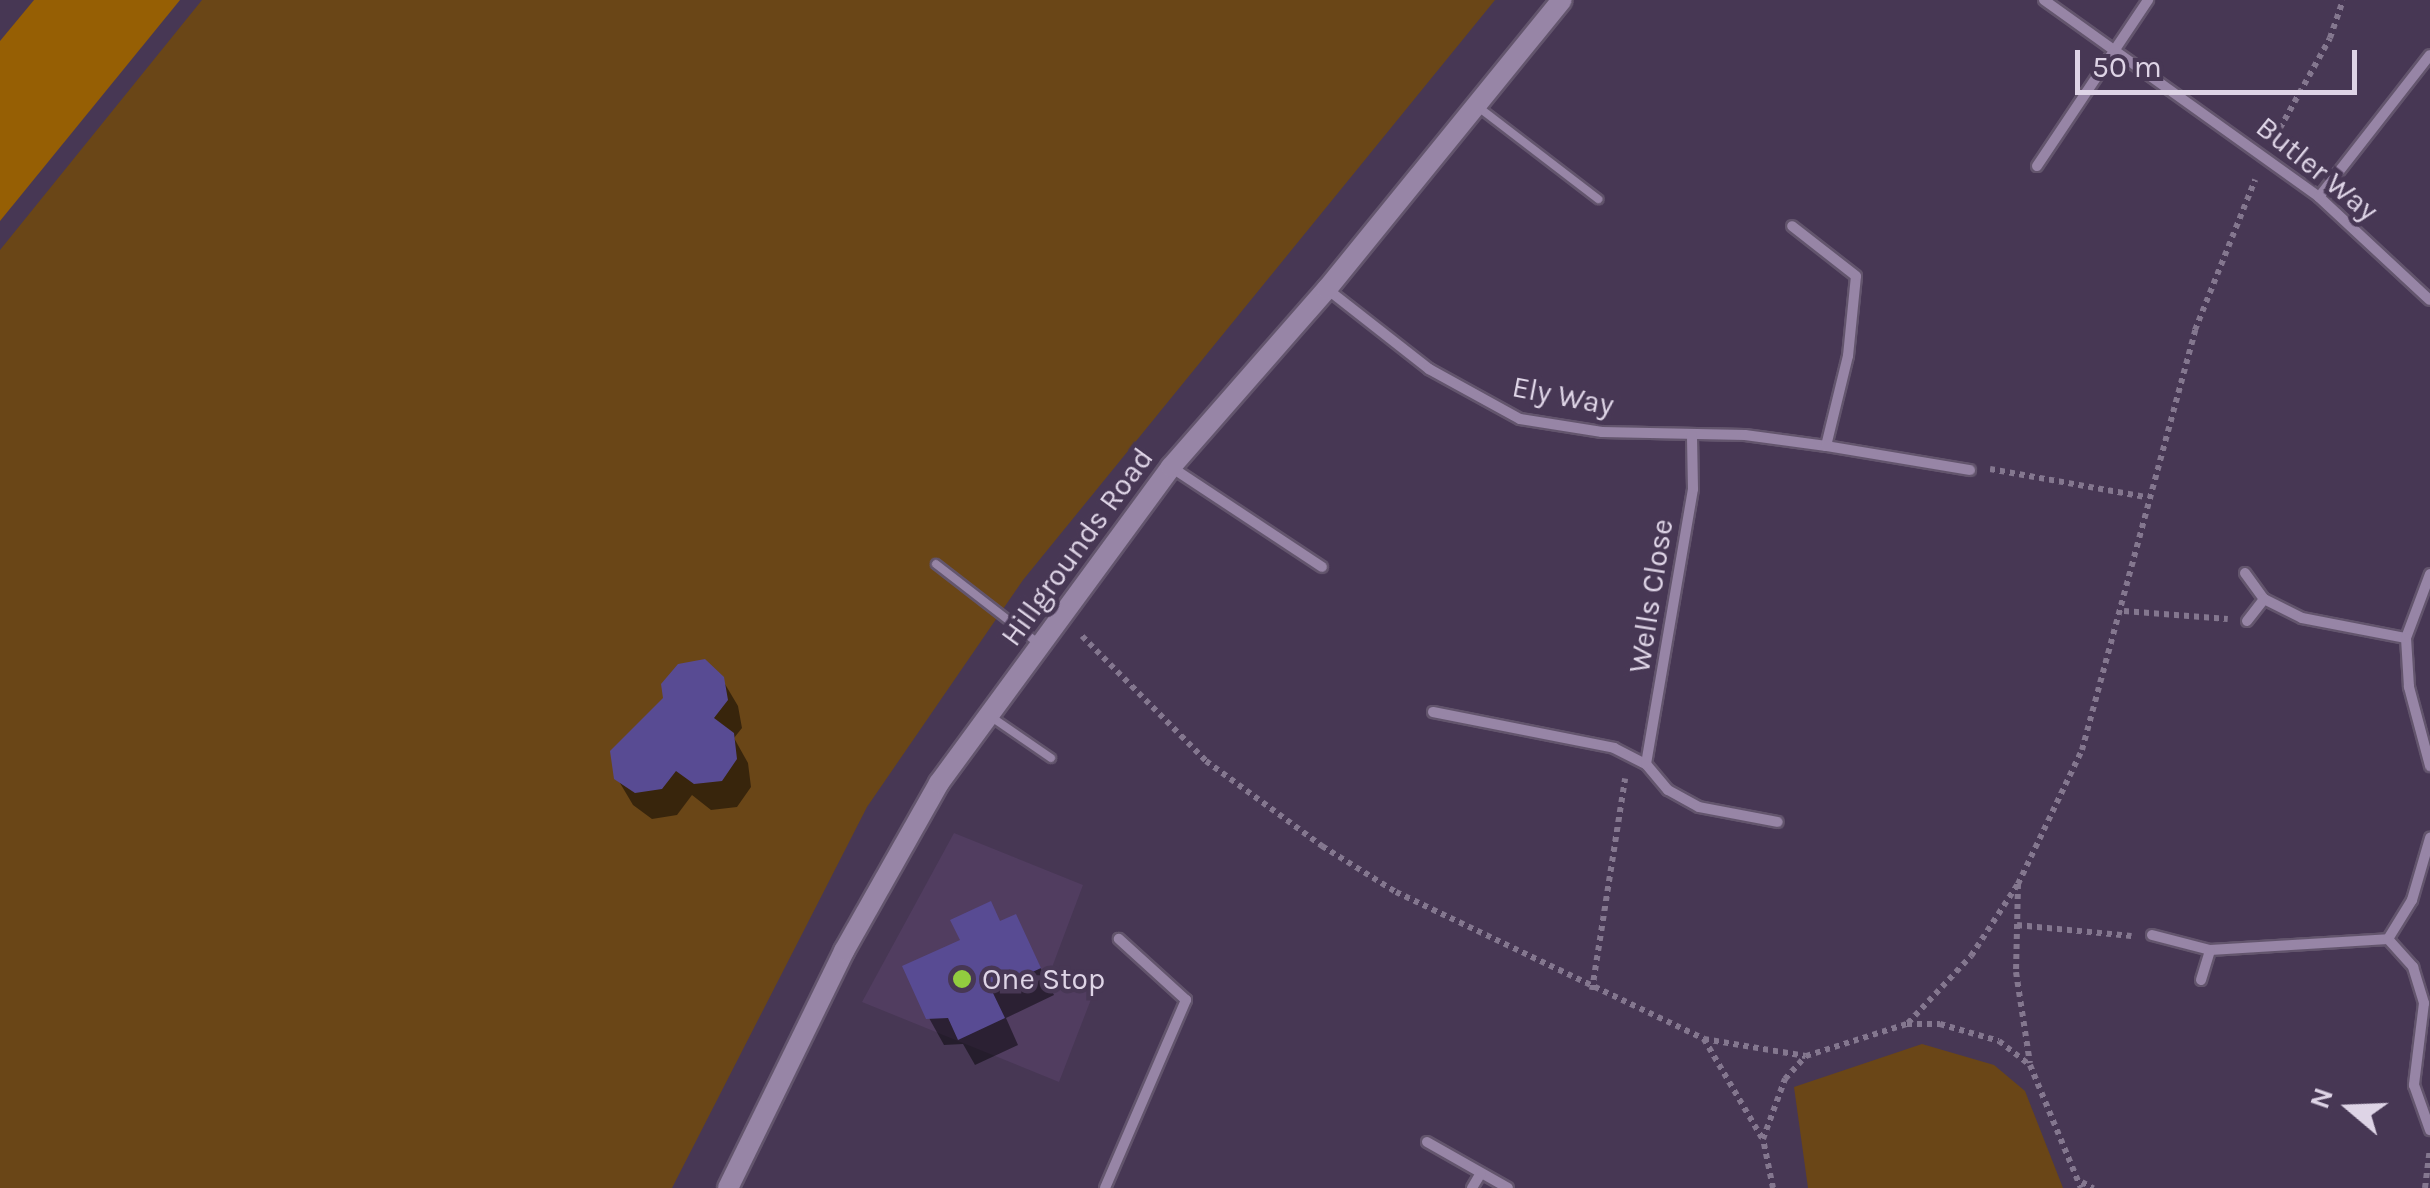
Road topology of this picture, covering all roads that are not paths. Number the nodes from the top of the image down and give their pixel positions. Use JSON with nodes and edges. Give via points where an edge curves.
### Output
{"nodes":[{"id":1,"x":1562,"y":0,"type":"edge"},
{"id":2,"x":2044,"y":0,"type":"edge"},
{"id":3,"x":2148,"y":0,"type":"edge"},
{"id":4,"x":2117,"y":51,"type":"junction"},
{"id":5,"x":2430,"y":55,"type":"edge"},
{"id":6,"x":1477,"y":106,"type":"junction"},
{"id":7,"x":2037,"y":166,"type":"dead end"},
{"id":8,"x":2319,"y":197,"type":"junction"},
{"id":9,"x":1598,"y":200,"type":"dead end"},
{"id":10,"x":1792,"y":226,"type":"dead end"},
{"id":11,"x":1328,"y":289,"type":"junction"},
{"id":12,"x":2430,"y":300,"type":"edge"},
{"id":13,"x":1692,"y":434,"type":"junction"},
{"id":14,"x":1826,"y":446,"type":"junction"},
{"id":15,"x":1172,"y":467,"type":"junction"},
{"id":16,"x":1970,"y":470,"type":"road end"},
{"id":17,"x":936,"y":564,"type":"dead end"},
{"id":18,"x":1322,"y":567,"type":"dead end"},
{"id":19,"x":2245,"y":573,"type":"dead end"},
{"id":20,"x":2430,"y":574,"type":"edge"},
{"id":21,"x":2264,"y":599,"type":"junction"},
{"id":22,"x":2247,"y":621,"type":"road end"},
{"id":23,"x":2406,"y":638,"type":"junction"},
{"id":24,"x":1042,"y":647,"type":"junction"},
{"id":25,"x":1434,"y":712,"type":"dead end"},
{"id":26,"x":990,"y":716,"type":"junction"},
{"id":27,"x":1051,"y":758,"type":"dead end"},
{"id":28,"x":1646,"y":764,"type":"junction"},
{"id":29,"x":2430,"y":766,"type":"edge"},
{"id":30,"x":1778,"y":822,"type":"dead end"},
{"id":31,"x":2430,"y":838,"type":"edge"},
{"id":32,"x":2152,"y":936,"type":"road end"},
{"id":33,"x":1119,"y":938,"type":"dead end"},
{"id":34,"x":2388,"y":938,"type":"junction"},
{"id":35,"x":2210,"y":950,"type":"junction"},
{"id":36,"x":2201,"y":980,"type":"dead end"},
{"id":37,"x":2430,"y":1130,"type":"edge"},
{"id":38,"x":1427,"y":1142,"type":"dead end"},
{"id":39,"x":1481,"y":1173,"type":"junction"},
{"id":40,"x":728,"y":1188,"type":"edge"},
{"id":41,"x":1105,"y":1188,"type":"edge"},
{"id":42,"x":1472,"y":1188,"type":"edge"},
{"id":43,"x":1508,"y":1188,"type":"edge"}],
"edges":[{"from":1,"to":6,"type":"street","name":"Hillgrounds Road"},
{"from":2,"to":4,"type":"street","name":"Butler Way"},
{"from":3,"to":4,"type":"street"},
{"from":4,"to":7,"type":"street"},
{"from":4,"to":8,"type":"street","name":"Butler Way"},
{"from":5,"to":8,"type":"street"},
{"from":6,"to":9,"type":"lane"},
{"from":6,"to":11,"type":"street","name":"Hillgrounds Road"},
{"from":8,"to":12,"type":"street","name":"Butler Way"},
{"from":10,"to":14,"type":"street","via":[[1856,276],[1848,356]]},
{"from":11,"to":13,"type":"street","name":"Ely Way","via":[[1429,369],[1520,419],[1602,432]]},
{"from":11,"to":15,"type":"street","name":"Hillgrounds Road"},
{"from":13,"to":14,"type":"street","name":"Ely Way"},
{"from":13,"to":28,"type":"street","name":"Wells Close","via":[[1694,490]]},
{"from":14,"to":16,"type":"street","name":"Ely Way"},
{"from":15,"to":18,"type":"street"},
{"from":15,"to":24,"type":"street","name":"Hillgrounds Road"},
{"from":17,"to":24,"type":"lane"},
{"from":19,"to":21,"type":"street"},
{"from":20,"to":23,"type":"street"},
{"from":21,"to":22,"type":"street"},
{"from":21,"to":23,"type":"street","via":[[2302,618]]},
{"from":23,"to":29,"type":"street","via":[[2409,687]]},
{"from":24,"to":26,"type":"street","name":"Hillgrounds Road"},
{"from":25,"to":28,"type":"street"},
{"from":26,"to":27,"type":"lane"},
{"from":26,"to":40,"type":"street","name":"Hillgrounds Road","via":[[939,783],[844,950]]},
{"from":28,"to":30,"type":"street","via":[[1668,790],[1699,807]]},
{"from":31,"to":34,"type":"street","via":[[2412,900]]},
{"from":32,"to":35,"type":"street"},
{"from":33,"to":41,"type":"street","via":[[1186,1000]]},
{"from":34,"to":35,"type":"street"},
{"from":34,"to":37,"type":"street","via":[[2414,967],[2424,1003],[2414,1086]]},
{"from":35,"to":36,"type":"street"},
{"from":38,"to":39,"type":"street"},
{"from":39,"to":42,"type":"street"},
{"from":39,"to":43,"type":"street"}]}
